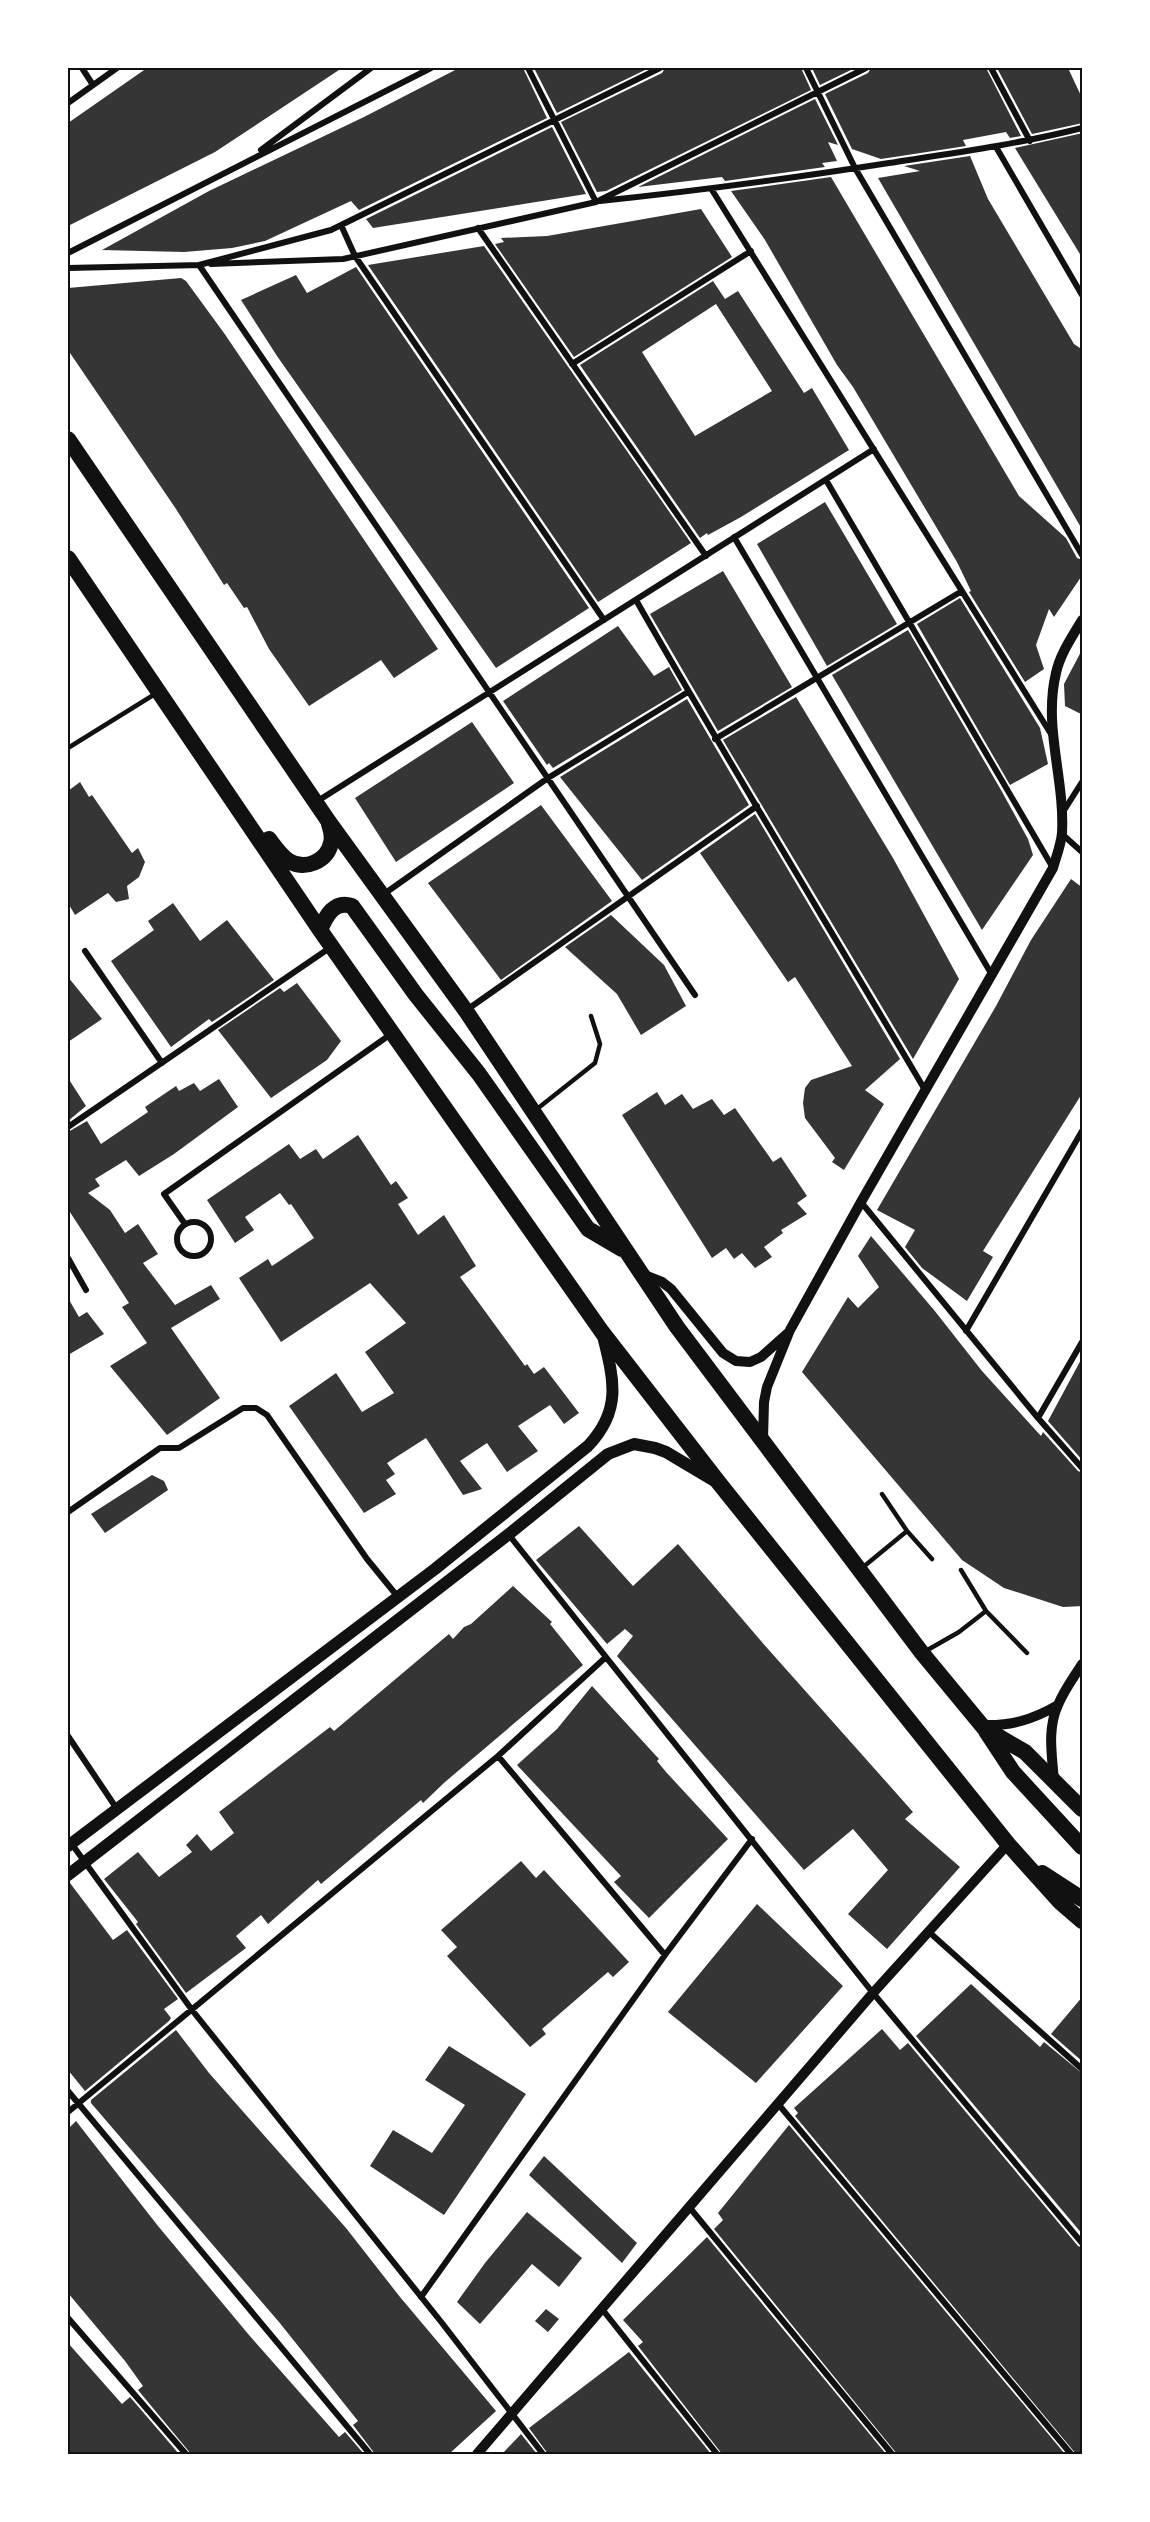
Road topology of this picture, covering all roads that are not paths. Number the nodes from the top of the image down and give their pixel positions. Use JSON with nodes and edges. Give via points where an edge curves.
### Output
{"nodes":[{"id":1,"x":82,"y":68,"type":"edge"},
{"id":2,"x":117,"y":68,"type":"edge"},
{"id":3,"x":371,"y":68,"type":"edge"},
{"id":4,"x":431,"y":68,"type":"edge"},
{"id":5,"x":528,"y":68,"type":"edge"},
{"id":6,"x":660,"y":68,"type":"edge"},
{"id":7,"x":806,"y":68,"type":"edge"},
{"id":8,"x":866,"y":68,"type":"edge"},
{"id":9,"x":991,"y":68,"type":"edge"},
{"id":10,"x":93,"y":85,"type":"junction"},
{"id":11,"x":817,"y":90,"type":"junction"},
{"id":12,"x":68,"y":103,"type":"edge"},
{"id":13,"x":555,"y":119,"type":"junction"},
{"id":14,"x":1083,"y":128,"type":"edge"},
{"id":15,"x":1030,"y":141,"type":"junction"},
{"id":16,"x":996,"y":147,"type":"junction"},
{"id":17,"x":248,"y":160,"type":"junction"},
{"id":18,"x":855,"y":168,"type":"junction"},
{"id":19,"x":712,"y":190,"type":"junction"},
{"id":20,"x":596,"y":202,"type":"junction"},
{"id":21,"x":341,"y":225,"type":"junction"},
{"id":22,"x":478,"y":228,"type":"junction"},
{"id":23,"x":750,"y":251,"type":"junction"},
{"id":24,"x":68,"y":253,"type":"edge"},
{"id":25,"x":355,"y":256,"type":"junction"},
{"id":26,"x":198,"y":265,"type":"junction"},
{"id":27,"x":68,"y":268,"type":"edge"},
{"id":28,"x":1083,"y":295,"type":"edge"},
{"id":29,"x":572,"y":364,"type":"junction"},
{"id":30,"x":68,"y":439,"type":"edge"},
{"id":31,"x":874,"y":449,"type":"junction"},
{"id":32,"x":826,"y":480,"type":"junction"},
{"id":33,"x":734,"y":537,"type":"junction"},
{"id":34,"x":1083,"y":555,"type":"edge"},
{"id":35,"x":706,"y":556,"type":"junction"},
{"id":36,"x":70,"y":563,"type":"edge"},
{"id":37,"x":962,"y":591,"type":"junction"},
{"id":38,"x":636,"y":600,"type":"junction"},
{"id":39,"x":604,"y":620,"type":"junction"},
{"id":40,"x":1083,"y":620,"type":"edge"},
{"id":41,"x":909,"y":622,"type":"junction"},
{"id":42,"x":817,"y":678,"type":"junction"},
{"id":43,"x":158,"y":692,"type":"junction"},
{"id":44,"x":489,"y":692,"type":"junction"},
{"id":45,"x":688,"y":692,"type":"junction"},
{"id":46,"x":1053,"y":736,"type":"junction"},
{"id":47,"x":715,"y":739,"type":"junction"},
{"id":48,"x":68,"y":748,"type":"edge"},
{"id":49,"x":548,"y":778,"type":"junction"},
{"id":50,"x":1083,"y":783,"type":"edge"},
{"id":51,"x":315,"y":802,"type":"junction"},
{"id":52,"x":757,"y":806,"type":"junction"},
{"id":53,"x":238,"y":811,"type":"junction"},
{"id":54,"x":1061,"y":814,"type":"junction"},
{"id":55,"x":329,"y":822,"type":"junction"},
{"id":56,"x":1062,"y":833,"type":"junction"},
{"id":57,"x":1083,"y":852,"type":"edge"},
{"id":58,"x":1053,"y":868,"type":"junction"},
{"id":59,"x":383,"y":895,"type":"junction"},
{"id":60,"x":629,"y":897,"type":"junction"},
{"id":61,"x":320,"y":930,"type":"junction"},
{"id":62,"x":332,"y":946,"type":"junction"},
{"id":63,"x":85,"y":951,"type":"dead end"},
{"id":64,"x":992,"y":975,"type":"junction"},
{"id":65,"x":695,"y":995,"type":"dead end"},
{"id":66,"x":466,"y":1011,"type":"junction"},
{"id":67,"x":591,"y":1016,"type":"dead end"},
{"id":68,"x":392,"y":1033,"type":"junction"},
{"id":69,"x":162,"y":1063,"type":"junction"},
{"id":70,"x":926,"y":1090,"type":"junction"},
{"id":71,"x":532,"y":1112,"type":"junction"},
{"id":72,"x":68,"y":1127,"type":"edge"},
{"id":73,"x":1083,"y":1131,"type":"edge"},
{"id":74,"x":861,"y":1202,"type":"junction"},
{"id":75,"x":185,"y":1224,"type":"junction"},
{"id":76,"x":626,"y":1250,"type":"junction"},
{"id":77,"x":68,"y":1258,"type":"edge"},
{"id":78,"x":642,"y":1274,"type":"junction"},
{"id":79,"x":86,"y":1290,"type":"dead end"},
{"id":80,"x":790,"y":1330,"type":"junction"},
{"id":81,"x":966,"y":1330,"type":"junction"},
{"id":82,"x":602,"y":1332,"type":"junction"},
{"id":83,"x":1083,"y":1342,"type":"edge"},
{"id":84,"x":1038,"y":1418,"type":"junction"},
{"id":85,"x":763,"y":1439,"type":"junction"},
{"id":86,"x":1083,"y":1468,"type":"edge"},
{"id":87,"x":719,"y":1483,"type":"junction"},
{"id":88,"x":882,"y":1494,"type":"dead end"},
{"id":89,"x":68,"y":1512,"type":"edge"},
{"id":90,"x":497,"y":1520,"type":"junction"},
{"id":91,"x":907,"y":1531,"type":"junction"},
{"id":92,"x":509,"y":1534,"type":"junction"},
{"id":93,"x":932,"y":1559,"type":"dead end"},
{"id":94,"x":860,"y":1570,"type":"junction"},
{"id":95,"x":961,"y":1570,"type":"dead end"},
{"id":96,"x":399,"y":1597,"type":"junction"},
{"id":97,"x":986,"y":1611,"type":"junction"},
{"id":98,"x":922,"y":1653,"type":"junction"},
{"id":99,"x":1027,"y":1653,"type":"dead end"},
{"id":100,"x":606,"y":1657,"type":"junction"},
{"id":101,"x":1083,"y":1664,"type":"edge"},
{"id":102,"x":1058,"y":1705,"type":"junction"},
{"id":103,"x":983,"y":1726,"type":"junction"},
{"id":104,"x":68,"y":1736,"type":"edge"},
{"id":105,"x":498,"y":1756,"type":"junction"},
{"id":106,"x":1054,"y":1781,"type":"junction"},
{"id":107,"x":117,"y":1809,"type":"junction"},
{"id":108,"x":1083,"y":1809,"type":"edge"},
{"id":109,"x":752,"y":1839,"type":"junction"},
{"id":110,"x":1008,"y":1844,"type":"junction"},
{"id":111,"x":69,"y":1845,"type":"edge"},
{"id":112,"x":1083,"y":1847,"type":"edge"},
{"id":113,"x":1022,"y":1860,"type":"junction"},
{"id":114,"x":84,"y":1862,"type":"junction"},
{"id":115,"x":68,"y":1875,"type":"edge"},
{"id":116,"x":1083,"y":1899,"type":"edge"},
{"id":117,"x":1083,"y":1921,"type":"edge"},
{"id":118,"x":929,"y":1932,"type":"junction"},
{"id":119,"x":665,"y":1955,"type":"junction"},
{"id":120,"x":873,"y":1993,"type":"junction"},
{"id":121,"x":192,"y":2010,"type":"junction"},
{"id":122,"x":1083,"y":2069,"type":"edge"},
{"id":123,"x":68,"y":2091,"type":"edge"},
{"id":124,"x":78,"y":2104,"type":"junction"},
{"id":125,"x":779,"y":2105,"type":"junction"},
{"id":126,"x":68,"y":2112,"type":"edge"},
{"id":127,"x":690,"y":2208,"type":"junction"},
{"id":128,"x":1083,"y":2243,"type":"edge"},
{"id":129,"x":421,"y":2297,"type":"junction"},
{"id":130,"x":602,"y":2309,"type":"junction"},
{"id":131,"x":68,"y":2318,"type":"edge"},
{"id":132,"x":512,"y":2415,"type":"junction"},
{"id":133,"x":186,"y":2454,"type":"edge"},
{"id":134,"x":370,"y":2454,"type":"edge"},
{"id":135,"x":477,"y":2454,"type":"edge"},
{"id":136,"x":543,"y":2454,"type":"edge"},
{"id":137,"x":717,"y":2454,"type":"edge"},
{"id":138,"x":892,"y":2454,"type":"edge"},
{"id":139,"x":1071,"y":2454,"type":"edge"}],
"edges":[{"from":1,"to":10,"type":"street"},
{"from":2,"to":10,"type":"street"},
{"from":3,"to":17,"type":"street"},
{"from":4,"to":17,"type":"street"},
{"from":5,"to":13,"type":"street"},
{"from":6,"to":13,"type":"street"},
{"from":7,"to":11,"type":"street"},
{"from":8,"to":11,"type":"street"},
{"from":9,"to":15,"type":"street"},
{"from":10,"to":12,"type":"street"},
{"from":11,"to":18,"type":"street"},
{"from":11,"to":20,"type":"street"},
{"from":13,"to":20,"type":"street"},
{"from":13,"to":21,"type":"street"},
{"from":14,"to":15,"type":"street"},
{"from":15,"to":16,"type":"street"},
{"from":16,"to":18,"type":"street"},
{"from":16,"to":28,"type":"street"},
{"from":17,"to":24,"type":"street"},
{"from":18,"to":19,"type":"street"},
{"from":18,"to":34,"type":"street"},
{"from":19,"to":20,"type":"street"},
{"from":19,"to":23,"type":"street"},
{"from":20,"to":22,"type":"street"},
{"from":21,"to":25,"type":"street"},
{"from":21,"to":26,"type":"street"},
{"from":22,"to":25,"type":"street"},
{"from":22,"to":29,"type":"street"},
{"from":23,"to":29,"type":"street"},
{"from":23,"to":31,"type":"street"},
{"from":25,"to":26,"type":"street"},
{"from":25,"to":39,"type":"street"},
{"from":26,"to":27,"type":"street"},
{"from":26,"to":44,"type":"street"},
{"from":29,"to":35,"type":"street"},
{"from":30,"to":51,"type":"highway"},
{"from":31,"to":32,"type":"street"},
{"from":31,"to":37,"type":"street"},
{"from":32,"to":33,"type":"street"},
{"from":32,"to":41,"type":"street"},
{"from":33,"to":35,"type":"street"},
{"from":33,"to":42,"type":"street"},
{"from":35,"to":38,"type":"street"},
{"from":36,"to":43,"type":"highway"},
{"from":37,"to":41,"type":"street"},
{"from":37,"to":46,"type":"street"},
{"from":38,"to":39,"type":"street"},
{"from":38,"to":45,"type":"street"},
{"from":39,"to":44,"type":"street"},
{"from":40,"to":46,"type":"street","via":[[1056,671]]},
{"from":41,"to":42,"type":"street"},
{"from":41,"to":58,"type":"street"},
{"from":42,"to":47,"type":"street"},
{"from":42,"to":64,"type":"street"},
{"from":43,"to":48,"type":"lane"},
{"from":43,"to":53,"type":"highway"},
{"from":44,"to":49,"type":"street"},
{"from":44,"to":51,"type":"street"},
{"from":45,"to":47,"type":"street"},
{"from":45,"to":49,"type":"street"},
{"from":46,"to":54,"type":"street"},
{"from":47,"to":52,"type":"street"},
{"from":49,"to":59,"type":"street"},
{"from":49,"to":60,"type":"street"},
{"from":50,"to":54,"type":"street"},
{"from":51,"to":55,"type":"highway"},
{"from":52,"to":60,"type":"street"},
{"from":52,"to":70,"type":"street"},
{"from":53,"to":55,"type":"highway","via":[[250,817],[281,855],[296,864],[314,863],[328,852],[332,834]]},
{"from":53,"to":61,"type":"highway"},
{"from":54,"to":56,"type":"street"},
{"from":55,"to":59,"type":"highway"},
{"from":56,"to":57,"type":"street"},
{"from":56,"to":58,"type":"street"},
{"from":58,"to":64,"type":"street"},
{"from":59,"to":66,"type":"highway"},
{"from":60,"to":65,"type":"street"},
{"from":60,"to":66,"type":"street"},
{"from":61,"to":62,"type":"highway"},
{"from":61,"to":76,"type":"highway","via":[[334,907],[344,903],[352,906],[416,995],[480,1074],[588,1229]]},
{"from":62,"to":68,"type":"highway"},
{"from":62,"to":69,"type":"street"},
{"from":63,"to":69,"type":"street"},
{"from":64,"to":70,"type":"street"},
{"from":66,"to":71,"type":"highway"},
{"from":67,"to":71,"type":"lane","via":[[600,1044],[595,1063]]},
{"from":68,"to":75,"type":"street","via":[[164,1194]]},
{"from":68,"to":82,"type":"highway"},
{"from":69,"to":72,"type":"street"},
{"from":70,"to":74,"type":"street"},
{"from":71,"to":76,"type":"highway"},
{"from":73,"to":81,"type":"street"},
{"from":74,"to":80,"type":"street"},
{"from":74,"to":81,"type":"street"},
{"from":75,"to":75,"type":"street","via":[[178,1233],[180,1248],[189,1255],[205,1252],[210,1242],[206,1227],[196,1222]]},
{"from":76,"to":78,"type":"highway"},
{"from":77,"to":79,"type":"street"},
{"from":78,"to":80,"type":"street","via":[[671,1289],[723,1353],[735,1361],[750,1362],[761,1357]]},
{"from":78,"to":85,"type":"highway","via":[[677,1327]]},
{"from":80,"to":85,"type":"street","via":[[767,1387]]},
{"from":81,"to":84,"type":"street"},
{"from":82,"to":87,"type":"highway"},
{"from":82,"to":90,"type":"main road","via":[[612,1371],[613,1397],[606,1425],[588,1446]]},
{"from":83,"to":84,"type":"street"},
{"from":84,"to":86,"type":"street"},
{"from":85,"to":94,"type":"highway"},
{"from":87,"to":92,"type":"main road","via":[[666,1452],[642,1445],[627,1446],[608,1454]]},
{"from":87,"to":110,"type":"highway"},
{"from":88,"to":91,"type":"lane"},
{"from":89,"to":96,"type":"street","via":[[160,1448],[179,1448],[243,1408],[256,1408],[267,1415],[367,1559]]},
{"from":90,"to":92,"type":"main road"},
{"from":90,"to":96,"type":"main road"},
{"from":91,"to":93,"type":"lane"},
{"from":91,"to":94,"type":"lane"},
{"from":92,"to":100,"type":"street"},
{"from":92,"to":114,"type":"main road"},
{"from":94,"to":98,"type":"highway"},
{"from":95,"to":97,"type":"lane"},
{"from":96,"to":107,"type":"main road"},
{"from":97,"to":98,"type":"lane"},
{"from":97,"to":99,"type":"lane"},
{"from":98,"to":103,"type":"highway"},
{"from":100,"to":105,"type":"street"},
{"from":100,"to":109,"type":"street"},
{"from":101,"to":102,"type":"street"},
{"from":102,"to":103,"type":"street","via":[[1036,1718]]},
{"from":102,"to":106,"type":"street","via":[[1051,1741]]},
{"from":103,"to":106,"type":"highway","via":[[1025,1752]]},
{"from":103,"to":112,"type":"highway","via":[[1013,1772]]},
{"from":104,"to":107,"type":"street"},
{"from":105,"to":119,"type":"street"},
{"from":105,"to":121,"type":"street"},
{"from":106,"to":108,"type":"highway"},
{"from":107,"to":111,"type":"main road"},
{"from":109,"to":119,"type":"street"},
{"from":109,"to":120,"type":"street"},
{"from":110,"to":113,"type":"highway"},
{"from":110,"to":118,"type":"street"},
{"from":111,"to":114,"type":"street"},
{"from":113,"to":116,"type":"highway"},
{"from":113,"to":117,"type":"highway"},
{"from":114,"to":115,"type":"main road"},
{"from":114,"to":121,"type":"street"},
{"from":118,"to":120,"type":"street"},
{"from":118,"to":122,"type":"street"},
{"from":119,"to":129,"type":"street"},
{"from":120,"to":125,"type":"street"},
{"from":120,"to":128,"type":"street"},
{"from":121,"to":124,"type":"street"},
{"from":121,"to":129,"type":"street"},
{"from":123,"to":124,"type":"street"},
{"from":124,"to":126,"type":"street"},
{"from":124,"to":134,"type":"street"},
{"from":125,"to":127,"type":"street"},
{"from":125,"to":139,"type":"street"},
{"from":127,"to":130,"type":"street"},
{"from":127,"to":138,"type":"street"},
{"from":129,"to":132,"type":"street"},
{"from":130,"to":132,"type":"street"},
{"from":130,"to":137,"type":"street"},
{"from":131,"to":133,"type":"street"},
{"from":132,"to":135,"type":"street"},
{"from":132,"to":136,"type":"street"}]}
